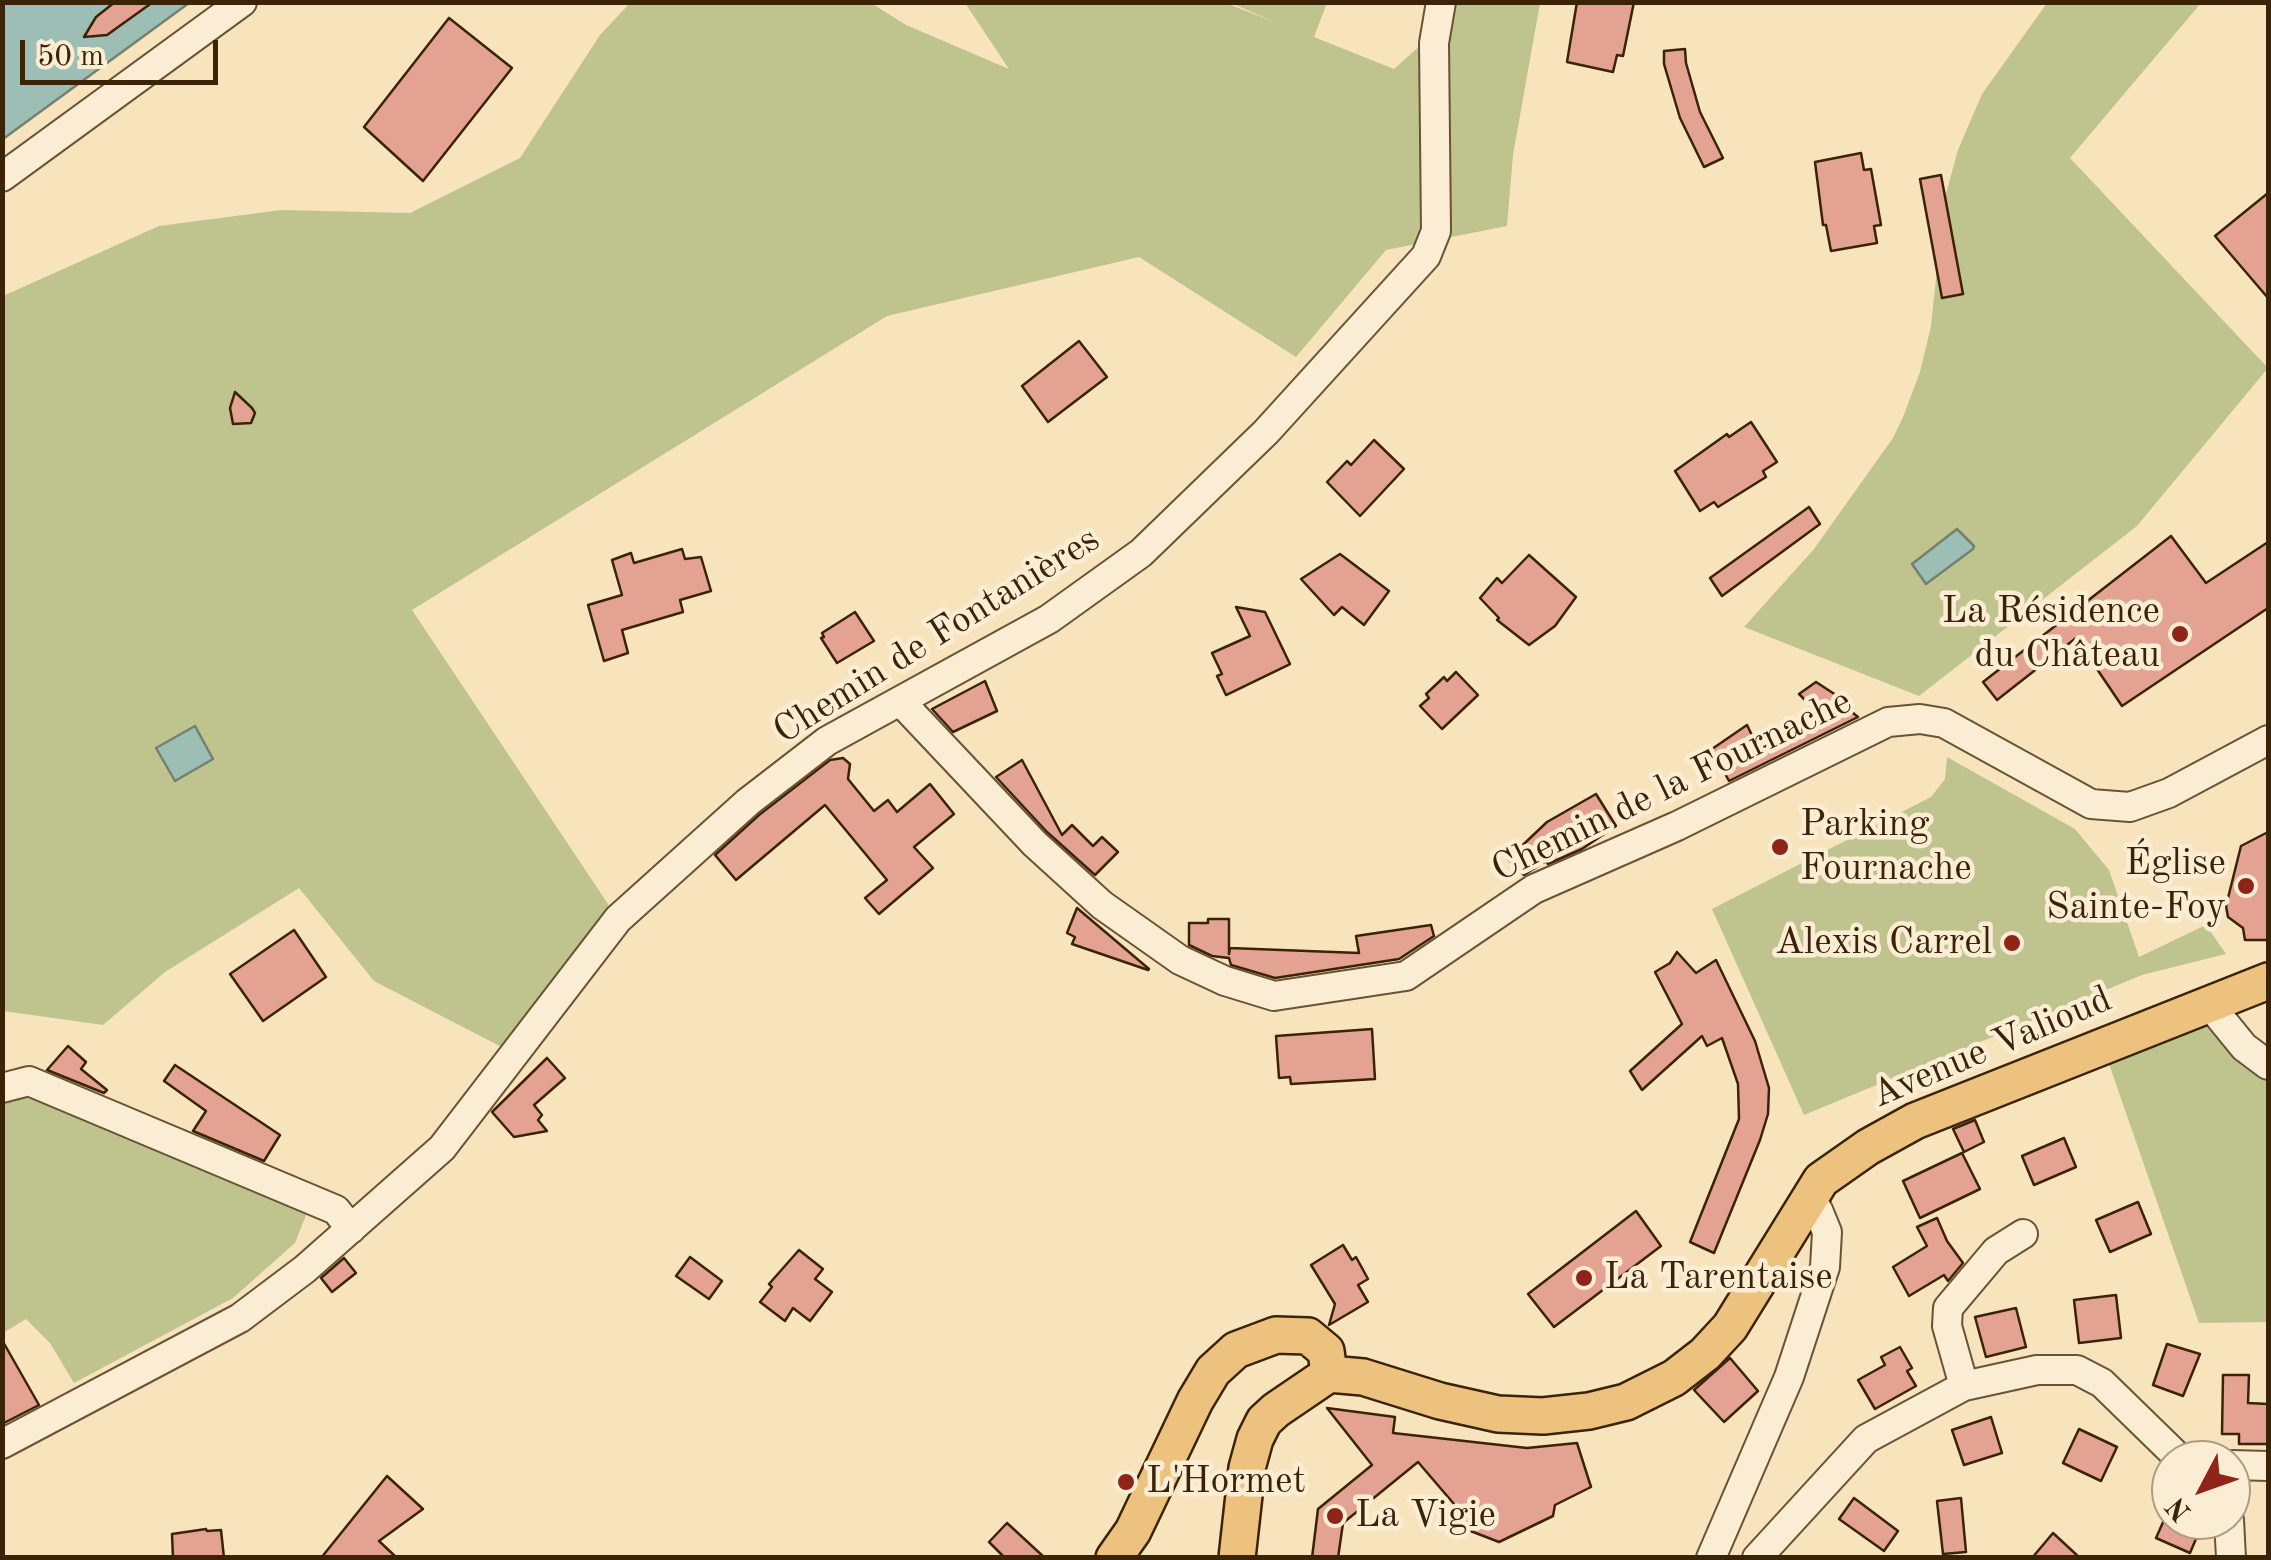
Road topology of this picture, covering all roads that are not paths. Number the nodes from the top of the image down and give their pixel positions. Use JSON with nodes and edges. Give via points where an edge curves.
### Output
{"nodes":[{"id":1,"x":242,"y":2,"type":"edge"},
{"id":2,"x":1441,"y":2,"type":"edge"},
{"id":3,"x":2,"y":177,"type":"edge"},
{"id":4,"x":900,"y":702,"type":"junction"},
{"id":5,"x":2268,"y":740,"type":"edge"},
{"id":6,"x":2268,"y":981,"type":"edge"},
{"id":7,"x":2210,"y":1004,"type":"junction"},
{"id":8,"x":2268,"y":1065,"type":"edge"},
{"id":9,"x":2,"y":1088,"type":"edge"},
{"id":10,"x":1806,"y":1201,"type":"junction"},
{"id":11,"x":351,"y":1229,"type":"junction"},
{"id":12,"x":2023,"y":1234,"type":"dead end"},
{"id":13,"x":1329,"y":1374,"type":"junction"},
{"id":14,"x":1964,"y":1386,"type":"junction"},
{"id":15,"x":2160,"y":1440,"type":"edge"},
{"id":16,"x":2,"y":1444,"type":"edge"},
{"id":17,"x":1114,"y":1558,"type":"edge"},
{"id":18,"x":1237,"y":1558,"type":"edge"},
{"id":19,"x":1710,"y":1558,"type":"edge"},
{"id":20,"x":1757,"y":1558,"type":"edge"}],
"edges":[{"from":1,"to":3,"type":"street"},
{"from":2,"to":4,"type":"street","name":"Chemin de Fontanières","via":[[1434,43],[1436,231],[1426,256],[1266,432],[1141,553],[1049,620]]},
{"from":4,"to":5,"type":"street","name":"Chemin de la Fournache","via":[[1102,905],[1180,960],[1274,996],[1406,976],[1534,890],[1880,724],[1906,718],[1944,723],[2091,804],[2130,807]]},
{"from":4,"to":11,"type":"street","name":"Chemin de Fontanières","via":[[793,766],[618,919],[442,1148]]},
{"from":6,"to":7,"type":"main road","name":"Avenue Valioud"},
{"from":7,"to":8,"type":"street"},
{"from":7,"to":10,"type":"main road","name":"Avenue Valioud","via":[[1914,1121],[1834,1170]]},
{"from":9,"to":11,"type":"street","via":[[29,1081],[336,1210]]},
{"from":10,"to":13,"type":"main road","name":"Avenue Valioud","via":[[1730,1327],[1706,1354],[1626,1402],[1574,1413],[1498,1414]]},
{"from":10,"to":19,"type":"street","via":[[1827,1232],[1825,1267],[1789,1378]]},
{"from":11,"to":16,"type":"street","name":"Chemin de Fontanières","via":[[240,1318]]},
{"from":12,"to":14,"type":"street","via":[[1996,1251],[1948,1308],[1946,1326]]},
{"from":13,"to":17,"type":"main road","via":[[1326,1351],[1308,1336],[1276,1334],[1236,1350],[1195,1400]]},
{"from":13,"to":18,"type":"main road","via":[[1276,1410],[1254,1440]]},
{"from":14,"to":15,"type":"street","via":[[2037,1370],[2077,1370],[2102,1383]]},
{"from":14,"to":20,"type":"street","via":[[1866,1440]]}]}
